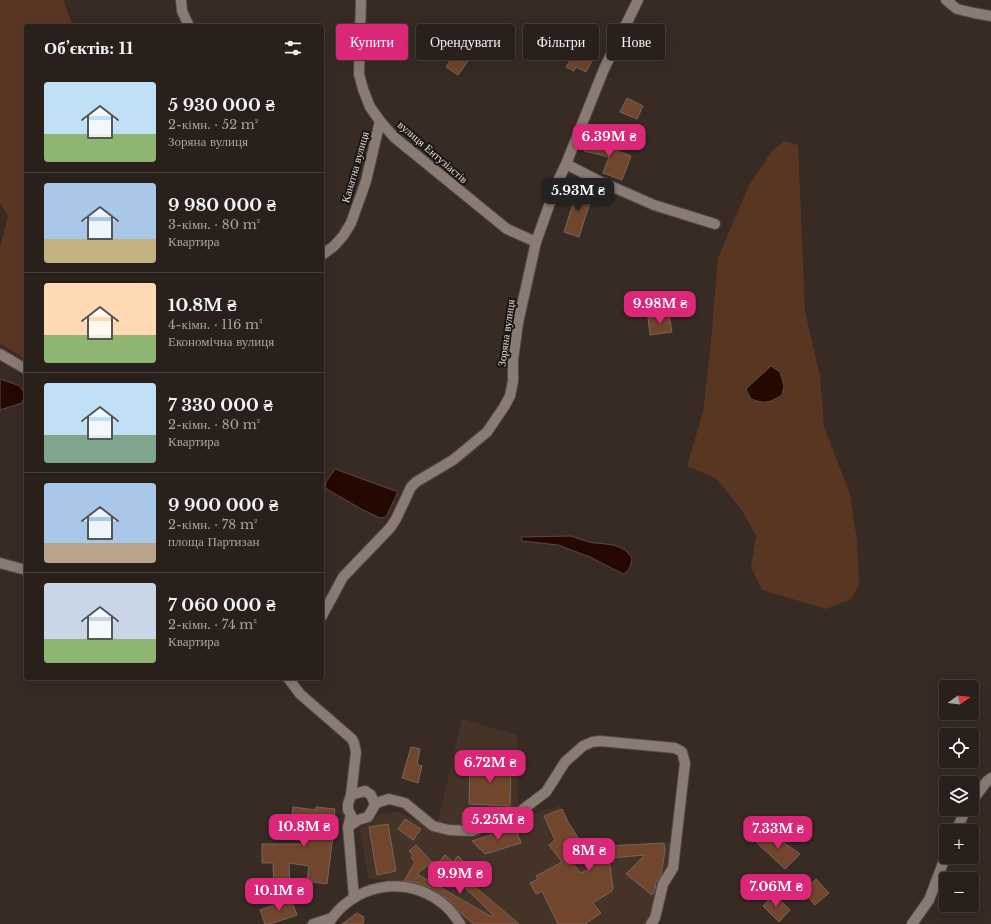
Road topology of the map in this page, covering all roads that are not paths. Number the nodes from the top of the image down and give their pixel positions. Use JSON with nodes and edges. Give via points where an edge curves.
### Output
{"nodes":[{"id":1,"x":181,"y":0,"type":"edge"},
{"id":2,"x":361,"y":0,"type":"edge"},
{"id":3,"x":638,"y":0,"type":"edge"},
{"id":4,"x":946,"y":0,"type":"edge"},
{"id":5,"x":991,"y":16,"type":"edge"},
{"id":6,"x":188,"y":24,"type":"edge"},
{"id":7,"x":380,"y":121,"type":"junction"},
{"id":8,"x":566,"y":164,"type":"junction"},
{"id":9,"x":714,"y":224,"type":"dead end"},
{"id":10,"x":536,"y":242,"type":"junction"},
{"id":11,"x":324,"y":254,"type":"edge"},
{"id":12,"x":0,"y":354,"type":"edge"},
{"id":13,"x":24,"y":369,"type":"edge"},
{"id":14,"x":0,"y":563,"type":"edge"},
{"id":15,"x":24,"y":569,"type":"edge"},
{"id":16,"x":324,"y":612,"type":"edge"},
{"id":17,"x":290,"y":680,"type":"edge"},
{"id":18,"x":991,"y":778,"type":"edge"},
{"id":19,"x":979,"y":792,"type":"edge"},
{"id":20,"x":351,"y":795,"type":"junction"},
{"id":21,"x":376,"y":803,"type":"junction"},
{"id":22,"x":354,"y":818,"type":"junction"},
{"id":23,"x":943,"y":864,"type":"edge"},
{"id":24,"x":354,"y":898,"type":"junction"},
{"id":25,"x":330,"y":921,"type":"edge"},
{"id":26,"x":313,"y":924,"type":"edge"},
{"id":27,"x":460,"y":924,"type":"edge"},
{"id":28,"x":651,"y":924,"type":"edge"},
{"id":29,"x":912,"y":924,"type":"edge"}],
"edges":[{"from":1,"to":6,"type":"street","via":[[182,11]]},
{"from":2,"to":7,"type":"street","name":"вулиця Ентузіастів","via":[[359,74],[370,107]]},
{"from":3,"to":8,"type":"street","name":"Зоряна вулиця","via":[[604,69]]},
{"from":4,"to":5,"type":"street","via":[[958,8]]},
{"from":7,"to":10,"type":"street","name":"вулиця Ентузіастів","via":[[394,136],[507,229]]},
{"from":7,"to":11,"type":"street","name":"Канатна вулиця","via":[[366,181],[350,223],[343,236]]},
{"from":8,"to":9,"type":"street","via":[[654,204]]},
{"from":8,"to":10,"type":"street","name":"Зоряна вулиця","via":[[556,183]]},
{"from":10,"to":16,"type":"street","name":"Зоряна вулиця","via":[[518,323],[513,381],[510,396],[504,407],[487,432],[453,460],[411,487],[390,528],[343,577]]},
{"from":12,"to":13,"type":"street"},
{"from":14,"to":15,"type":"street"},
{"from":17,"to":20,"type":"street","via":[[300,694],[352,739],[356,752]]},
{"from":18,"to":19,"type":"street"},
{"from":20,"to":21,"type":"street","via":[[365,791]]},
{"from":20,"to":22,"type":"street","via":[[348,810]]},
{"from":21,"to":22,"type":"street","via":[[368,816]]},
{"from":21,"to":28,"type":"street","via":[[389,799],[406,803],[433,826],[472,831],[518,813],[546,792],[565,762],[583,746],[592,742],[676,748],[682,752],[685,764],[673,868],[663,884],[655,918]]},
{"from":22,"to":24,"type":"street","via":[[348,827]]},
{"from":23,"to":29,"type":"street","via":[[929,900]]},
{"from":24,"to":25,"type":"street"},
{"from":24,"to":27,"type":"street","via":[[366,891],[384,887],[411,888],[426,893],[442,903]]},
{"from":25,"to":26,"type":"street"}]}
